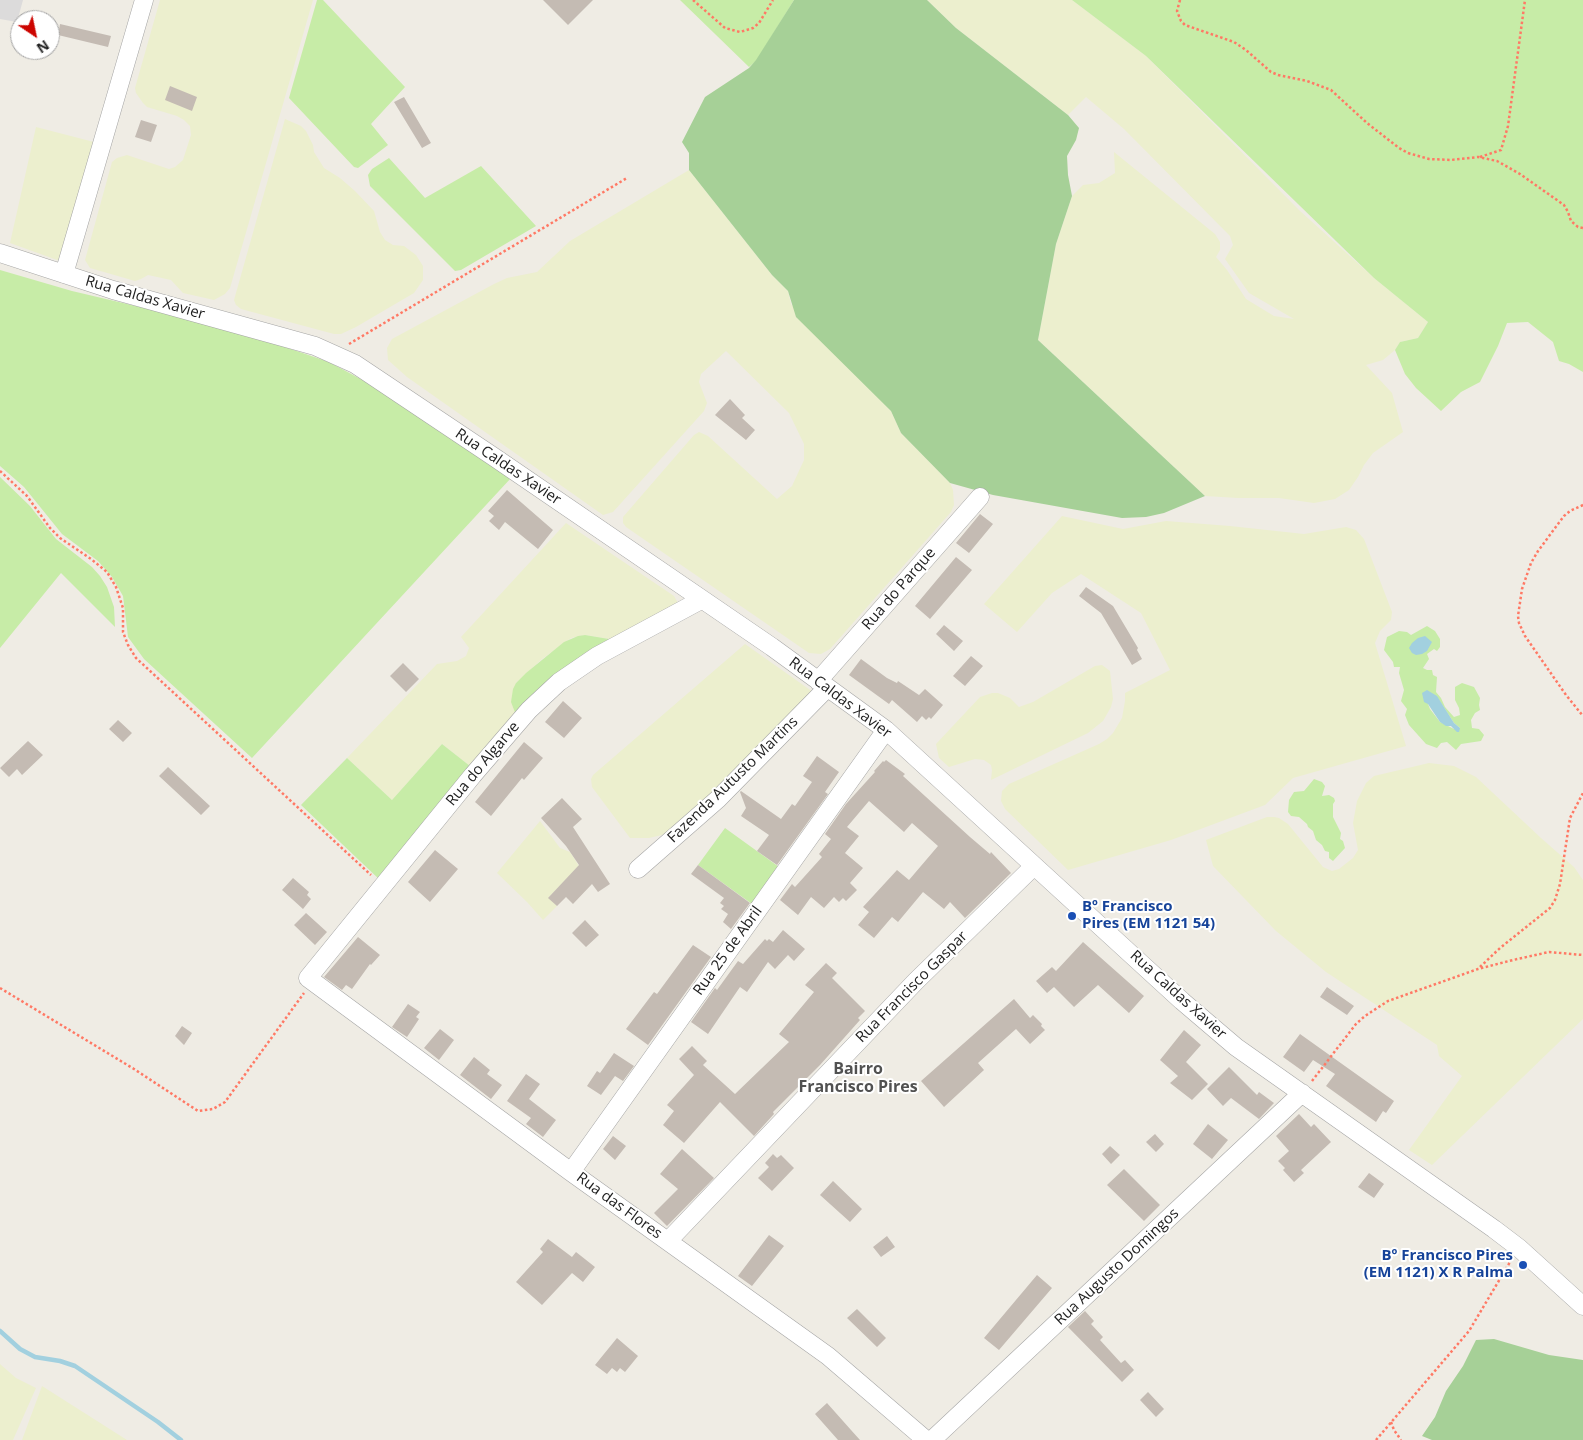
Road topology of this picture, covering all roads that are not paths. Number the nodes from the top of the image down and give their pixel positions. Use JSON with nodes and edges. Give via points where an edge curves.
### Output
{"nodes":[{"id":1,"x":144,"y":0,"type":"edge"},
{"id":2,"x":0,"y":252,"type":"edge"},
{"id":3,"x":64,"y":274,"type":"junction"},
{"id":4,"x":980,"y":497,"type":"dead end"},
{"id":5,"x":701,"y":600,"type":"junction"},
{"id":6,"x":823,"y":684,"type":"junction"},
{"id":7,"x":886,"y":730,"type":"junction"},
{"id":8,"x":1034,"y":866,"type":"junction"},
{"id":9,"x":638,"y":869,"type":"dead end"},
{"id":10,"x":310,"y":980,"type":"joint"},
{"id":11,"x":1302,"y":1093,"type":"junction"},
{"id":12,"x":571,"y":1172,"type":"junction"},
{"id":13,"x":668,"y":1241,"type":"junction"},
{"id":14,"x":1583,"y":1306,"type":"edge"},
{"id":15,"x":926,"y":1440,"type":"edge"},
{"id":16,"x":932,"y":1440,"type":"edge"}],
"edges":[{"from":1,"to":3,"type":"street"},
{"from":2,"to":3,"type":"street","name":"Rua Caldas Xavier"},
{"from":3,"to":5,"type":"street","name":"Rua Caldas Xavier","via":[[315,346],[355,364]]},
{"from":4,"to":6,"type":"street","name":"Rua do Parque"},
{"from":5,"to":6,"type":"street","name":"Rua Caldas Xavier"},
{"from":5,"to":10,"type":"street","name":"Rua do Algarve","via":[[597,656],[559,682],[529,710],[383,886]]},
{"from":6,"to":7,"type":"street","name":"Rua Caldas Xavier"},
{"from":6,"to":9,"type":"street","name":"Fazenda Autusto Martins","via":[[718,799]]},
{"from":7,"to":8,"type":"street","name":"Rua Caldas Xavier"},
{"from":7,"to":12,"type":"street","name":"Rua 25 de Abril"},
{"from":8,"to":11,"type":"street","name":"Rua Caldas Xavier","via":[[1236,1047]]},
{"from":8,"to":13,"type":"street","name":"Rua Francisco Gaspar","via":[[916,981]]},
{"from":10,"to":12,"type":"street","name":"Rua das Flores"},
{"from":11,"to":14,"type":"street","name":"Rua Caldas Xavier","via":[[1519,1248]]},
{"from":11,"to":16,"type":"street","name":"Rua Augusto Domingos"},
{"from":12,"to":13,"type":"street","name":"Rua das Flores"},
{"from":13,"to":15,"type":"street","name":"Rua das Flores","via":[[828,1356]]}]}
